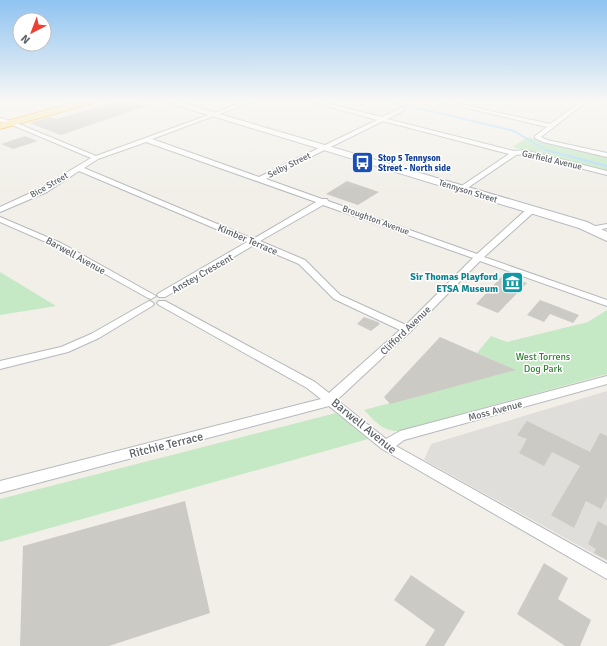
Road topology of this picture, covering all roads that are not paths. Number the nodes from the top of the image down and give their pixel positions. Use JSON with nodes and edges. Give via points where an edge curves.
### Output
{"nodes":[{"id":1,"x":25,"y":131,"type":"edge"},
{"id":2,"x":168,"y":131,"type":"edge"},
{"id":3,"x":268,"y":131,"type":"edge"},
{"id":4,"x":358,"y":131,"type":"edge"},
{"id":5,"x":429,"y":131,"type":"edge"},
{"id":6,"x":544,"y":131,"type":"edge"},
{"id":7,"x":146,"y":139,"type":"junction"},
{"id":8,"x":325,"y":148,"type":"junction"},
{"id":9,"x":514,"y":153,"type":"junction"},
{"id":10,"x":607,"y":155,"type":"edge"},
{"id":11,"x":96,"y":158,"type":"junction"},
{"id":12,"x":78,"y":168,"type":"junction"},
{"id":13,"x":607,"y":173,"type":"edge"},
{"id":14,"x":261,"y":179,"type":"junction"},
{"id":15,"x":463,"y":189,"type":"junction"},
{"id":16,"x":324,"y":202,"type":"junction"},
{"id":17,"x":0,"y":210,"type":"edge"},
{"id":18,"x":531,"y":210,"type":"junction"},
{"id":19,"x":0,"y":218,"type":"edge"},
{"id":20,"x":607,"y":226,"type":"edge"},
{"id":21,"x":593,"y":229,"type":"junction"},
{"id":22,"x":607,"y":237,"type":"edge"},
{"id":23,"x":254,"y":242,"type":"junction"},
{"id":24,"x":479,"y":257,"type":"junction"},
{"id":25,"x":162,"y":299,"type":"junction"},
{"id":26,"x":150,"y":300,"type":"junction"},
{"id":27,"x":607,"y":302,"type":"edge"},
{"id":28,"x":407,"y":329,"type":"junction"},
{"id":29,"x":0,"y":365,"type":"edge"},
{"id":30,"x":607,"y":380,"type":"edge"},
{"id":31,"x":330,"y":399,"type":"junction"},
{"id":32,"x":386,"y":446,"type":"junction"},
{"id":33,"x":0,"y":487,"type":"edge"},
{"id":34,"x":607,"y":572,"type":"edge"}],
"edges":[{"from":1,"to":11,"type":"street"},
{"from":2,"to":7,"type":"street","name":"Bice Street"},
{"from":3,"to":8,"type":"street","name":"Tennyson Street"},
{"from":4,"to":8,"type":"street","name":"Selby Street"},
{"from":5,"to":9,"type":"street","name":"Garfield Avenue"},
{"from":6,"to":10,"type":"street","via":[[538,136],[545,141]]},
{"from":7,"to":11,"type":"street","name":"Bice Street"},
{"from":7,"to":14,"type":"street","name":"Broughton Avenue"},
{"from":8,"to":14,"type":"street","name":"Selby Street"},
{"from":8,"to":15,"type":"street","name":"Tennyson Street"},
{"from":9,"to":13,"type":"street","name":"Garfield Avenue","via":[[524,152]]},
{"from":9,"to":15,"type":"street"},
{"from":11,"to":12,"type":"street","name":"Bice Street"},
{"from":12,"to":17,"type":"street","name":"Bice Street","via":[[44,190]]},
{"from":12,"to":23,"type":"street","name":"Kimber Terrace"},
{"from":14,"to":16,"type":"street","name":"Broughton Avenue"},
{"from":15,"to":18,"type":"street","name":"Tennyson Street"},
{"from":16,"to":23,"type":"street","name":"Anstey Crescent"},
{"from":16,"to":24,"type":"street","name":"Broughton Avenue"},
{"from":18,"to":21,"type":"street","name":"Tennyson Street"},
{"from":18,"to":24,"type":"street","name":"Clifford Avenue"},
{"from":19,"to":26,"type":"street","name":"Barwell Avenue","via":[[53,242]]},
{"from":20,"to":21,"type":"street"},
{"from":21,"to":22,"type":"street","name":"Tennyson Street"},
{"from":23,"to":25,"type":"street","name":"Anstey Crescent"},
{"from":23,"to":28,"type":"street","name":"Kimber Terrace","via":[[302,262],[336,297]]},
{"from":24,"to":27,"type":"street","name":"Broughton Avenue"},
{"from":24,"to":28,"type":"street","name":"Clifford Avenue"},
{"from":25,"to":26,"type":"street"},
{"from":25,"to":31,"type":"street","name":"Barwell Avenue","via":[[311,384]]},
{"from":26,"to":29,"type":"street","via":[[95,336],[64,350]]},
{"from":28,"to":31,"type":"street","name":"Clifford Avenue"},
{"from":30,"to":32,"type":"street","name":"Moss Avenue","via":[[400,436]]},
{"from":31,"to":32,"type":"street","name":"Barwell Avenue"},
{"from":31,"to":33,"type":"street","name":"Ritchie Terrace","via":[[314,407]]},
{"from":32,"to":34,"type":"street","name":"Barwell Avenue"}]}
